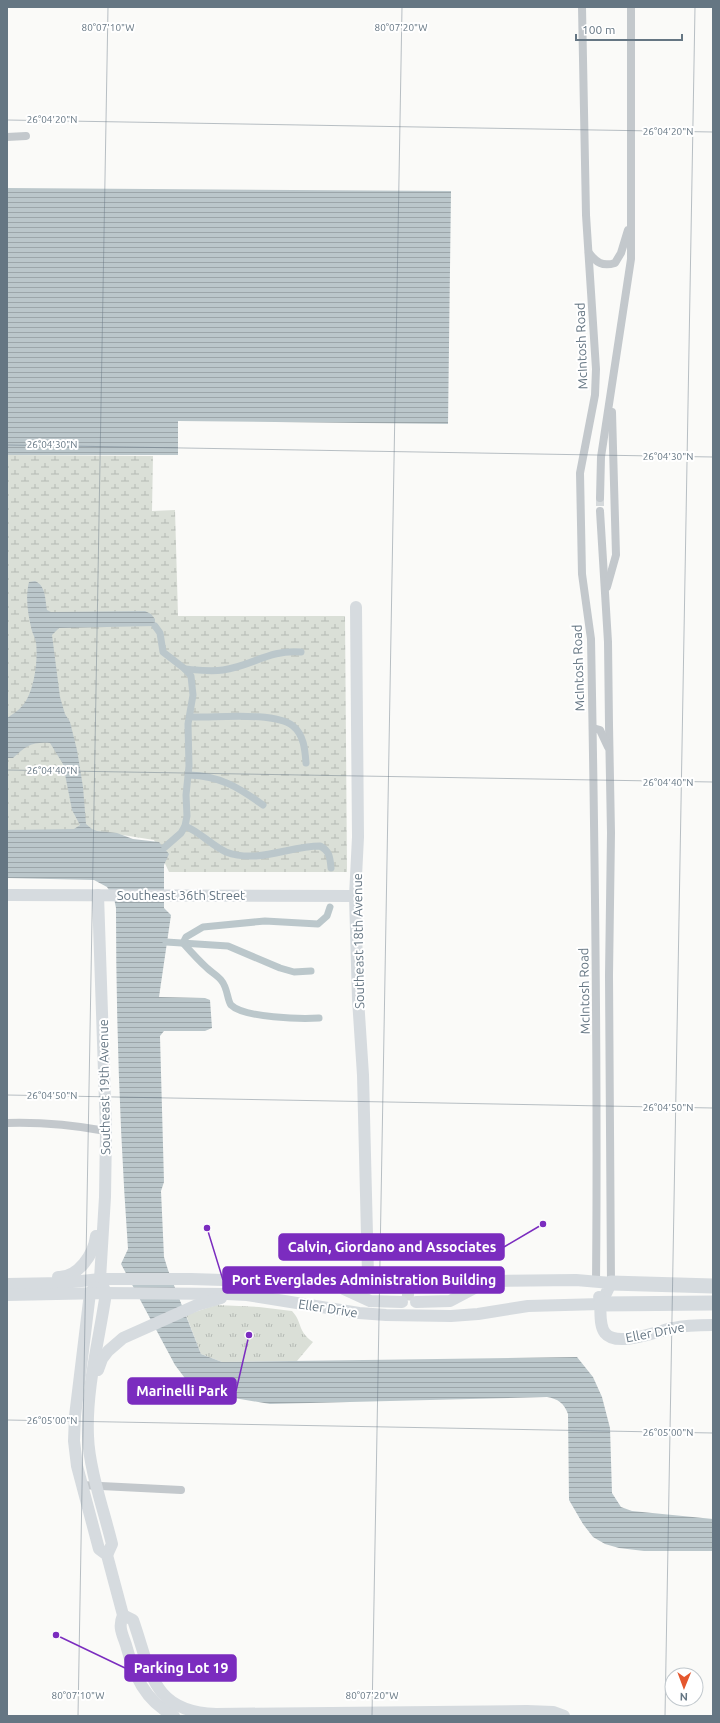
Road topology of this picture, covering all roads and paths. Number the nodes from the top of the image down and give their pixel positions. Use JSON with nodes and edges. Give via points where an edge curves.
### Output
{"nodes":[{"id":1,"x":582,"y":7,"type":"edge"},
{"id":2,"x":631,"y":7,"type":"edge"},
{"id":3,"x":26,"y":136,"type":"dead end"},
{"id":4,"x":7,"y":137,"type":"edge"},
{"id":5,"x":631,"y":221,"type":"junction"},
{"id":6,"x":589,"y":253,"type":"junction"},
{"id":7,"x":611,"y":392,"type":"junction"},
{"id":8,"x":600,"y":498,"type":"tunnel mouth"},
{"id":9,"x":600,"y":511,"type":"tunnel mouth"},
{"id":10,"x":605,"y":593,"type":"junction"},
{"id":11,"x":356,"y":607,"type":"dead end"},
{"id":12,"x":593,"y":728,"type":"junction"},
{"id":13,"x":610,"y":752,"type":"junction"},
{"id":14,"x":7,"y":895,"type":"edge"},
{"id":15,"x":103,"y":895,"type":"junction"},
{"id":16,"x":355,"y":896,"type":"junction"},
{"id":17,"x":7,"y":1123,"type":"edge"},
{"id":18,"x":106,"y":1131,"type":"junction"},
{"id":19,"x":106,"y":1146,"type":"junction"},
{"id":20,"x":368,"y":1275,"type":"junction"},
{"id":21,"x":100,"y":1279,"type":"junction"},
{"id":22,"x":489,"y":1280,"type":"junction"},
{"id":23,"x":260,"y":1281,"type":"junction"},
{"id":24,"x":604,"y":1282,"type":"junction"},
{"id":25,"x":20,"y":1283,"type":"junction"},
{"id":26,"x":7,"y":1284,"type":"edge"},
{"id":27,"x":713,"y":1286,"type":"edge"},
{"id":28,"x":337,"y":1287,"type":"junction"},
{"id":29,"x":416,"y":1292,"type":"tunnel mouth"},
{"id":30,"x":106,"y":1293,"type":"junction"},
{"id":31,"x":90,"y":1294,"type":"junction"},
{"id":32,"x":7,"y":1295,"type":"edge"},
{"id":33,"x":247,"y":1295,"type":"junction"},
{"id":34,"x":370,"y":1301,"type":"junction"},
{"id":35,"x":713,"y":1303,"type":"edge"},
{"id":36,"x":601,"y":1304,"type":"junction"},
{"id":37,"x":370,"y":1314,"type":"junction"},
{"id":38,"x":713,"y":1324,"type":"edge"},
{"id":39,"x":91,"y":1388,"type":"junction"},
{"id":40,"x":81,"y":1485,"type":"junction"},
{"id":41,"x":98,"y":1486,"type":"junction"},
{"id":42,"x":181,"y":1490,"type":"dead end"},
{"id":43,"x":107,"y":1555,"type":"junction"},
{"id":44,"x":123,"y":1615,"type":"junction"},
{"id":45,"x":174,"y":1716,"type":"edge"},
{"id":46,"x":564,"y":1716,"type":"edge"}],
"edges":[{"from":1,"to":6,"type":"street","name":"McIntosh Road"},
{"from":2,"to":5,"type":"street","name":"McIntosh Road"},
{"from":3,"to":4,"type":"street"},
{"from":5,"to":6,"type":"street","via":[[621,253],[615,263],[600,264]]},
{"from":5,"to":7,"type":"street","name":"McIntosh Road","via":[[631,259]]},
{"from":6,"to":12,"type":"street","name":"McIntosh Road","via":[[596,369],[595,395],[580,473],[582,574],[592,639]]},
{"from":7,"to":8,"type":"street","name":"McIntosh Road","via":[[601,457]]},
{"from":7,"to":10,"type":"street","name":"McIntosh Road","via":[[616,555]]},
{"from":9,"to":10,"type":"street","name":"McIntosh Road"},
{"from":10,"to":13,"type":"street","name":"McIntosh Road"},
{"from":11,"to":16,"type":"street","name":"Southeast 18th Avenue","via":[[358,837]]},
{"from":12,"to":13,"type":"street","via":[[600,730]]},
{"from":12,"to":24,"type":"street","name":"McIntosh Road","via":[[598,1180]]},
{"from":13,"to":24,"type":"street","name":"McIntosh Road"},
{"from":14,"to":15,"type":"street","name":"Southeast 36th Street"},
{"from":15,"to":16,"type":"street","name":"Southeast 36th Street"},
{"from":15,"to":18,"type":"street","name":"Southeast 19th Avenue"},
{"from":16,"to":20,"type":"street","name":"Southeast 18th Avenue"},
{"from":17,"to":18,"type":"street","via":[[31,1122]]},
{"from":18,"to":19,"type":"street","name":"Southeast 19th Avenue"},
{"from":19,"to":21,"type":"street","name":"Southeast 19th Avenue"},
{"from":19,"to":25,"type":"street","via":[[99,1156],[95,1242],[91,1255],[73,1274],[66,1277],[42,1277]]},
{"from":20,"to":22,"type":"street","name":"Eller Drive"},
{"from":20,"to":28,"type":"street","name":"Eller Drive"},
{"from":21,"to":23,"type":"street","name":"Eller Drive"},
{"from":21,"to":25,"type":"street","name":"Eller Drive","via":[[63,1283]]},
{"from":21,"to":30,"type":"street","name":"Southeast 19th Avenue"},
{"from":21,"to":31,"type":"street"},
{"from":22,"to":24,"type":"street","name":"Eller Drive"},
{"from":22,"to":29,"type":"street","name":"Eller Drive"},
{"from":23,"to":28,"type":"street","name":"Eller Drive"},
{"from":23,"to":33,"type":"street"},
{"from":24,"to":27,"type":"highway"},
{"from":24,"to":36,"type":"street"},
{"from":25,"to":26,"type":"street","name":"Eller Drive"},
{"from":28,"to":34,"type":"street","name":"Eller Drive"},
{"from":28,"to":34,"type":"street","name":"Eller Drive","via":[[402,1291]]},
{"from":30,"to":31,"type":"street","name":"Eller Drive"},
{"from":30,"to":33,"type":"street","name":"Eller Drive"},
{"from":30,"to":39,"type":"street"},
{"from":31,"to":32,"type":"street","name":"Eller Drive"},
{"from":31,"to":40,"type":"street","via":[[74,1428],[75,1454]]},
{"from":33,"to":37,"type":"street","name":"Eller Drive"},
{"from":33,"to":39,"type":"street","via":[[211,1300],[123,1338],[102,1359]]},
{"from":34,"to":37,"type":"street"},
{"from":35,"to":36,"type":"highway"},
{"from":36,"to":37,"type":"street","name":"Eller Drive","via":[[528,1306],[451,1316]]},
{"from":36,"to":38,"type":"street","name":"Eller Drive","via":[[604,1331],[614,1339],[638,1337],[682,1326]]},
{"from":39,"to":41,"type":"street","via":[[88,1435]]},
{"from":40,"to":41,"type":"street"},
{"from":40,"to":43,"type":"street","via":[[99,1549]]},
{"from":41,"to":42,"type":"street"},
{"from":41,"to":43,"type":"street","via":[[112,1544]]},
{"from":43,"to":44,"type":"street"},
{"from":44,"to":45,"type":"street","via":[[120,1624],[139,1684],[155,1704]]},
{"from":44,"to":46,"type":"street","via":[[133,1620],[148,1668],[159,1690],[167,1699],[191,1711],[216,1714],[527,1711],[553,1712]]}]}
